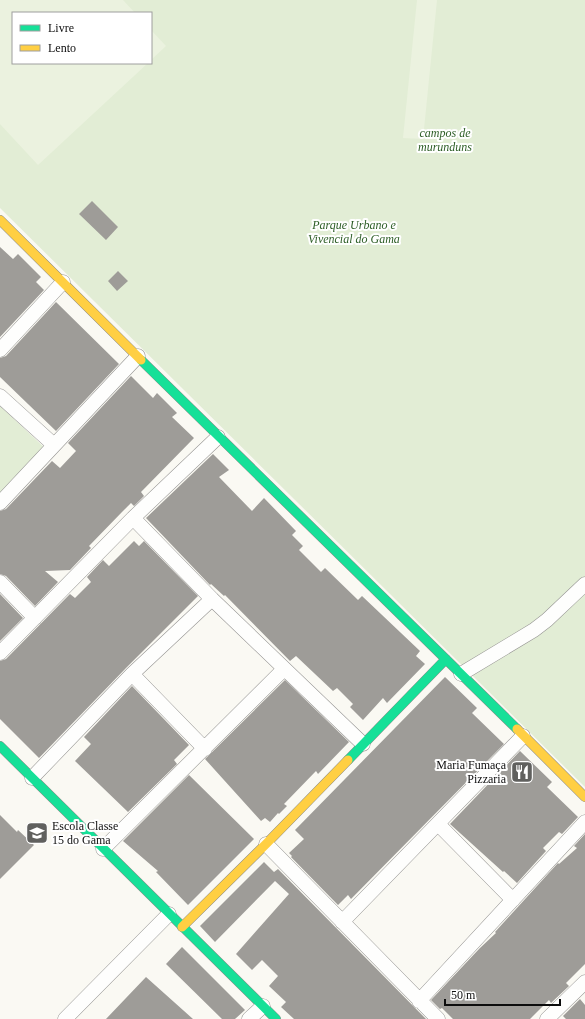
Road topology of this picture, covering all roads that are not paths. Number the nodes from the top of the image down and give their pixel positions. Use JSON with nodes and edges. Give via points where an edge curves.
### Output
{"nodes":[{"id":1,"x":0,"y":220,"type":"edge"},
{"id":2,"x":63,"y":282,"type":"junction"},
{"id":3,"x":0,"y":350,"type":"edge"},
{"id":4,"x":138,"y":356,"type":"junction"},
{"id":5,"x":0,"y":396,"type":"edge"},
{"id":6,"x":218,"y":437,"type":"junction"},
{"id":7,"x":54,"y":445,"type":"junction"},
{"id":8,"x":0,"y":503,"type":"edge"},
{"id":9,"x":133,"y":518,"type":"junction"},
{"id":10,"x":0,"y":582,"type":"edge"},
{"id":11,"x":585,"y":584,"type":"edge"},
{"id":12,"x":212,"y":599,"type":"junction"},
{"id":13,"x":35,"y":618,"type":"junction"},
{"id":14,"x":0,"y":653,"type":"edge"},
{"id":15,"x":446,"y":659,"type":"junction"},
{"id":16,"x":284,"y":670,"type":"junction"},
{"id":17,"x":132,"y":674,"type":"junction"},
{"id":18,"x":461,"y":674,"type":"junction"},
{"id":19,"x":523,"y":736,"type":"junction"},
{"id":20,"x":363,"y":744,"type":"junction"},
{"id":21,"x":0,"y":746,"type":"edge"},
{"id":22,"x":205,"y":749,"type":"junction"},
{"id":23,"x":32,"y":778,"type":"junction"},
{"id":24,"x":585,"y":797,"type":"edge"},
{"id":25,"x":585,"y":822,"type":"edge"},
{"id":26,"x":438,"y":824,"type":"junction"},
{"id":27,"x":266,"y":844,"type":"junction"},
{"id":28,"x":103,"y":849,"type":"junction"},
{"id":29,"x":513,"y":900,"type":"junction"},
{"id":30,"x":169,"y":914,"type":"junction"},
{"id":31,"x":342,"y":922,"type":"junction"},
{"id":32,"x":182,"y":927,"type":"junction"},
{"id":33,"x":585,"y":982,"type":"edge"},
{"id":34,"x":419,"y":1001,"type":"junction"},
{"id":35,"x":263,"y":1006,"type":"junction"},
{"id":36,"x":65,"y":1019,"type":"edge"},
{"id":37,"x":250,"y":1019,"type":"edge"},
{"id":38,"x":276,"y":1019,"type":"edge"},
{"id":39,"x":438,"y":1019,"type":"edge"},
{"id":40,"x":547,"y":1019,"type":"edge"}],
"edges":[{"from":1,"to":2,"type":"street"},
{"from":2,"to":3,"type":"street"},
{"from":2,"to":4,"type":"street"},
{"from":4,"to":6,"type":"street"},
{"from":4,"to":7,"type":"street"},
{"from":5,"to":7,"type":"street"},
{"from":6,"to":9,"type":"street"},
{"from":6,"to":15,"type":"street"},
{"from":7,"to":8,"type":"street"},
{"from":9,"to":12,"type":"street"},
{"from":9,"to":13,"type":"street"},
{"from":10,"to":13,"type":"street"},
{"from":11,"to":18,"type":"street","via":[[534,630]]},
{"from":12,"to":16,"type":"street"},
{"from":12,"to":17,"type":"street"},
{"from":13,"to":14,"type":"street"},
{"from":15,"to":18,"type":"street"},
{"from":15,"to":20,"type":"street"},
{"from":16,"to":20,"type":"street"},
{"from":16,"to":22,"type":"street"},
{"from":17,"to":22,"type":"street"},
{"from":17,"to":23,"type":"street"},
{"from":18,"to":19,"type":"street"},
{"from":19,"to":24,"type":"street"},
{"from":19,"to":26,"type":"street"},
{"from":20,"to":27,"type":"street"},
{"from":21,"to":23,"type":"street"},
{"from":22,"to":28,"type":"street"},
{"from":23,"to":28,"type":"street"},
{"from":25,"to":29,"type":"street"},
{"from":26,"to":29,"type":"street"},
{"from":26,"to":31,"type":"street"},
{"from":27,"to":31,"type":"street"},
{"from":27,"to":32,"type":"street"},
{"from":28,"to":30,"type":"street"},
{"from":29,"to":34,"type":"street"},
{"from":30,"to":32,"type":"street"},
{"from":30,"to":36,"type":"street"},
{"from":31,"to":34,"type":"street"},
{"from":32,"to":35,"type":"street"},
{"from":33,"to":40,"type":"street"},
{"from":34,"to":39,"type":"street"},
{"from":35,"to":37,"type":"street"},
{"from":35,"to":38,"type":"street"}]}
